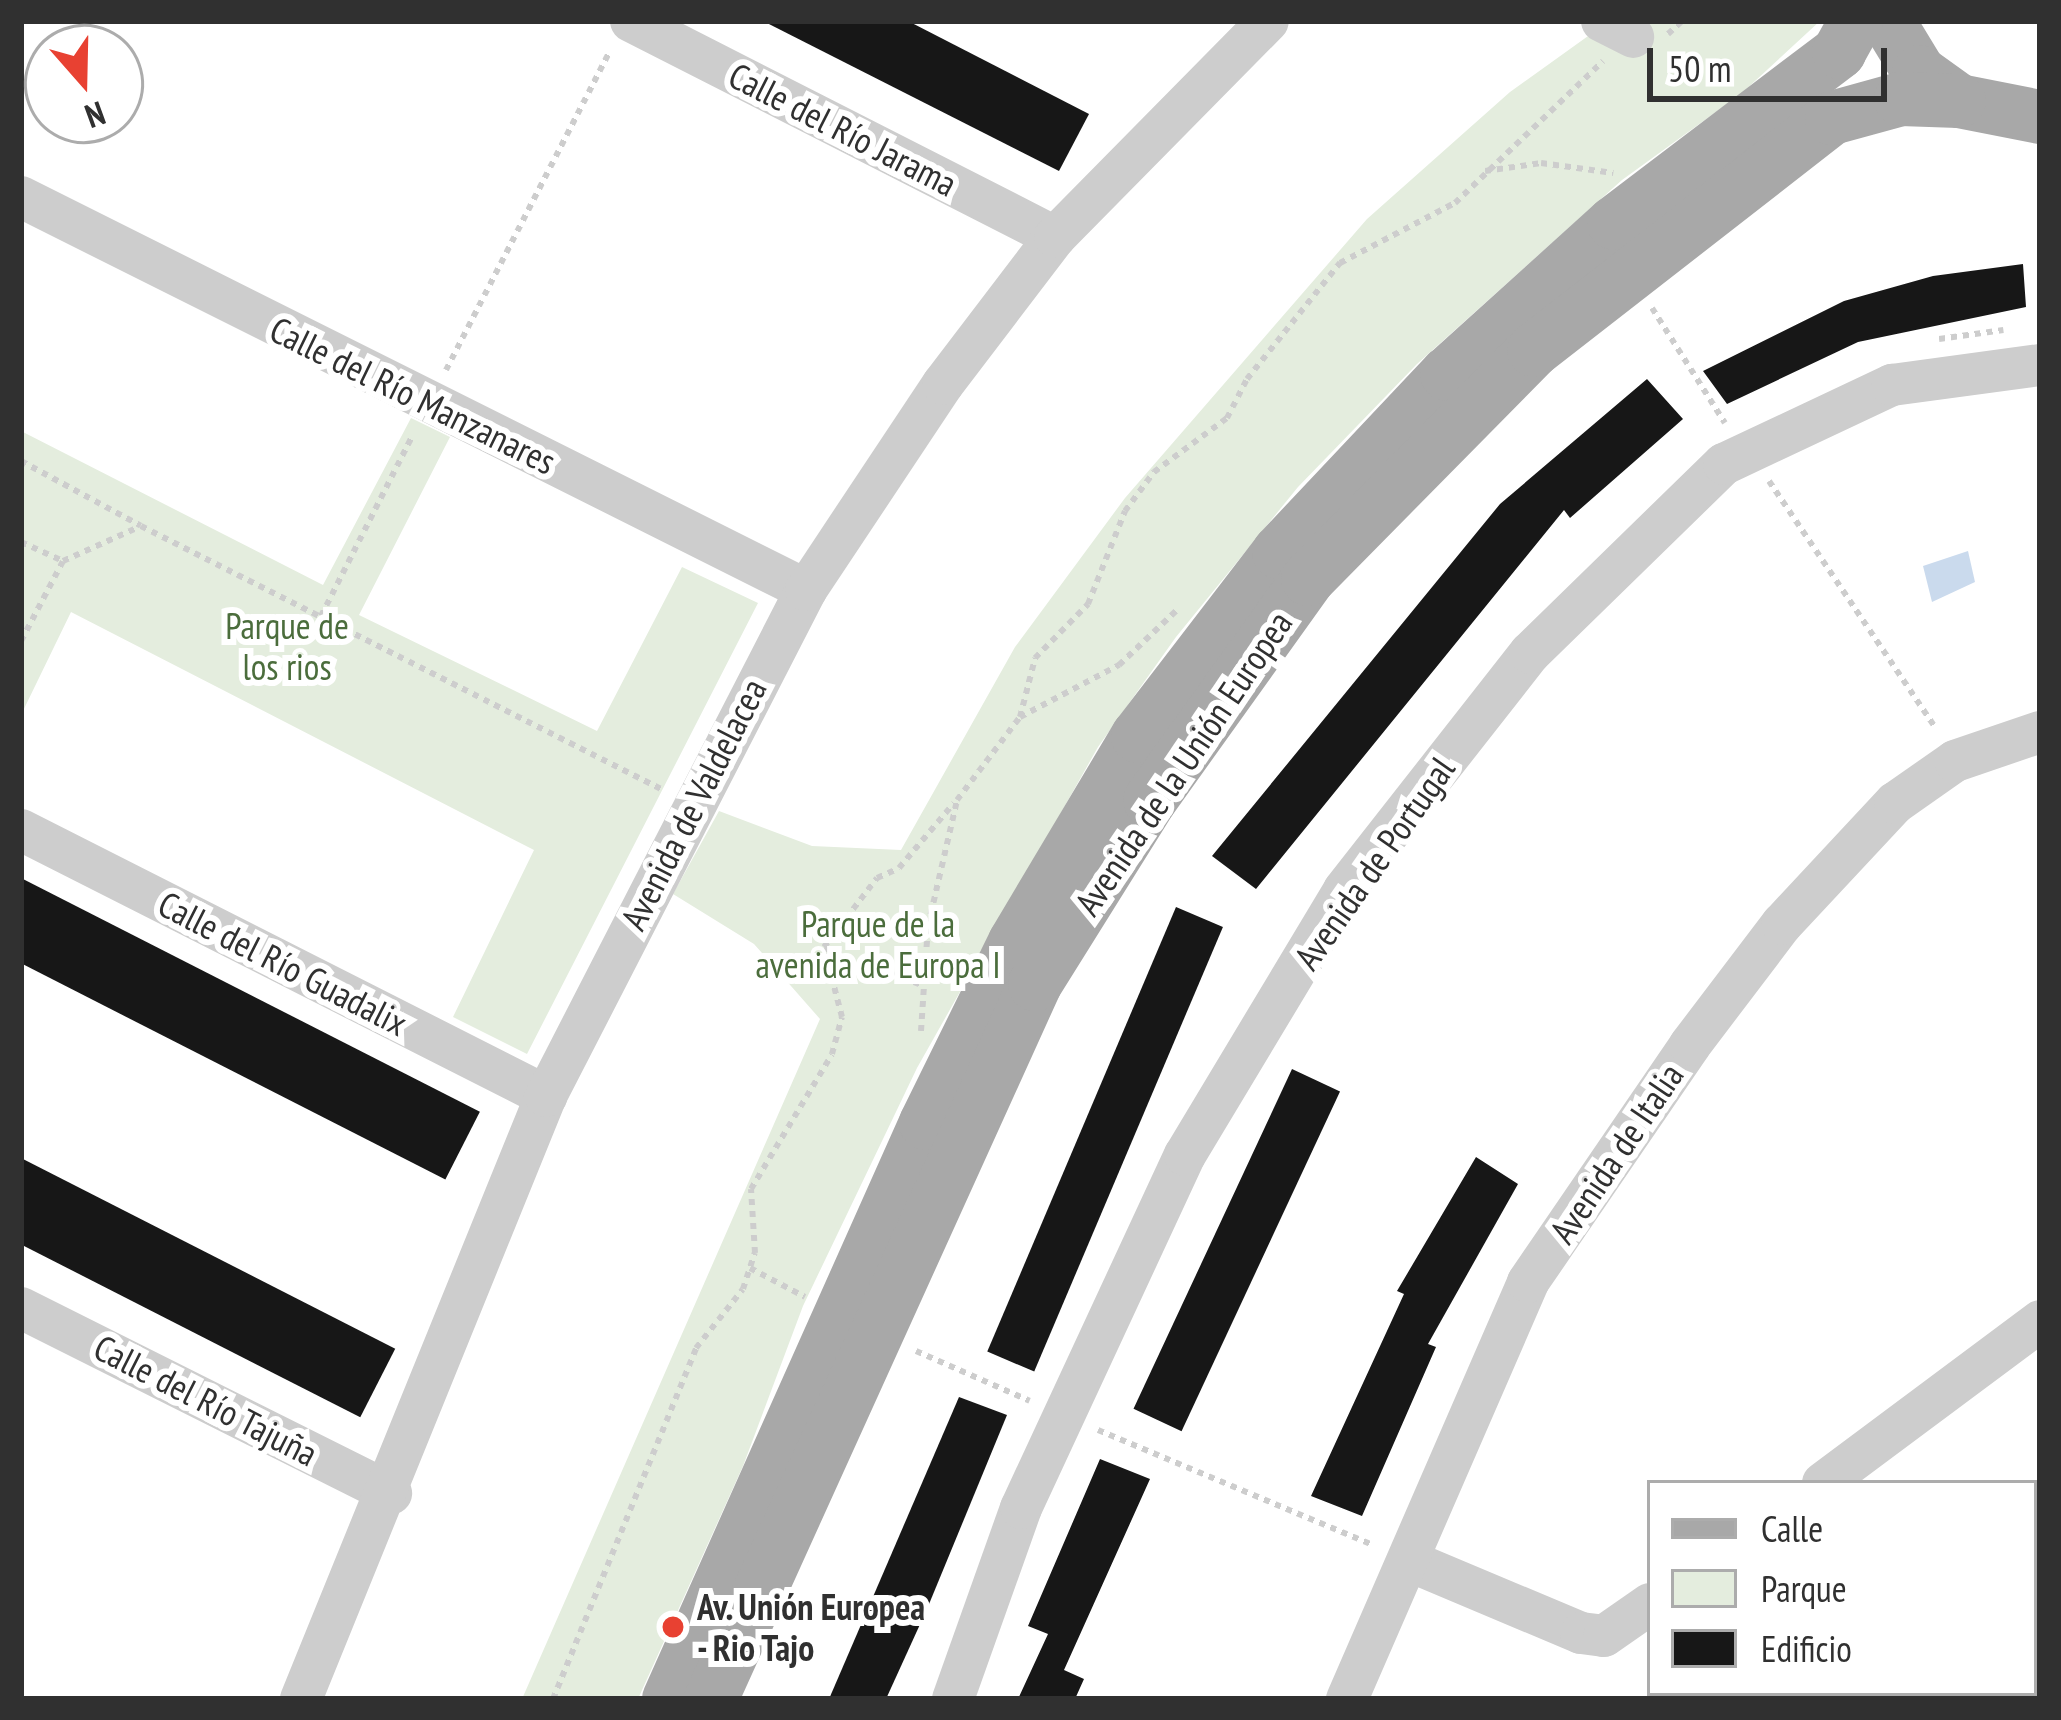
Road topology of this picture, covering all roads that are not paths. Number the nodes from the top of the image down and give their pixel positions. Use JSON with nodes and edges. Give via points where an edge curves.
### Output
{"nodes":[{"id":1,"x":1268,"y":21,"type":"edge"},
{"id":2,"x":1856,"y":21,"type":"edge"},
{"id":3,"x":1888,"y":21,"type":"edge"},
{"id":4,"x":623,"y":32,"type":"edge"},
{"id":5,"x":1959,"y":101,"type":"junction"},
{"id":6,"x":2040,"y":117,"type":"edge"},
{"id":7,"x":21,"y":197,"type":"edge"},
{"id":8,"x":1055,"y":236,"type":"junction"},
{"id":9,"x":2040,"y":365,"type":"edge"},
{"id":10,"x":806,"y":590,"type":"junction"},
{"id":11,"x":2040,"y":732,"type":"edge"},
{"id":12,"x":21,"y":830,"type":"edge"},
{"id":13,"x":546,"y":1096,"type":"junction"},
{"id":14,"x":21,"y":1307,"type":"edge"},
{"id":15,"x":2040,"y":1321,"type":"edge"},
{"id":16,"x":1827,"y":1480,"type":"edge"},
{"id":17,"x":391,"y":1493,"type":"junction"},
{"id":18,"x":1412,"y":1562,"type":"junction"},
{"id":19,"x":1647,"y":1606,"type":"edge"},
{"id":20,"x":301,"y":1699,"type":"edge"},
{"id":21,"x":669,"y":1699,"type":"edge"},
{"id":22,"x":711,"y":1699,"type":"edge"},
{"id":23,"x":953,"y":1699,"type":"edge"},
{"id":24,"x":1347,"y":1699,"type":"edge"}],
"edges":[{"from":1,"to":8,"type":"street","name":"Avenida de Valdelacea"},
{"from":2,"to":21,"type":"main road","name":"Avenida de la Unión Europea","via":[[1838,52],[1614,224],[1447,374],[1280,552],[1138,736],[1015,942],[926,1123]]},
{"from":3,"to":5,"type":"main road","via":[[1919,72]]},
{"from":4,"to":8,"type":"street","name":"Calle del Río Jarama"},
{"from":5,"to":6,"type":"main road","via":[[1997,115]]},
{"from":5,"to":22,"type":"main road","name":"Avenida de la Unión Europea","via":[[1901,99],[1832,118],[1534,350],[1309,579],[1150,800],[1036,984]]},
{"from":7,"to":10,"type":"street","name":"Calle del Río Manzanares"},
{"from":8,"to":10,"type":"street","name":"Avenida de Valdelacea"},
{"from":9,"to":23,"type":"street","name":"Avenida de Portugal","via":[[1892,385],[1724,464],[1642,535],[1530,653],[1344,890],[1185,1155],[1021,1508]]},
{"from":10,"to":13,"type":"street","name":"Avenida de Valdelacea"},
{"from":11,"to":18,"type":"street","name":"Avenida de Italia","via":[[1955,761],[1895,803],[1782,924],[1690,1045],[1528,1282]]},
{"from":12,"to":13,"type":"street","name":"Calle del Río Guadalix"},
{"from":13,"to":17,"type":"street","name":"Avenida de Valdelacea"},
{"from":14,"to":17,"type":"street","name":"Calle del Río Tajuña"},
{"from":15,"to":16,"type":"street"},
{"from":17,"to":20,"type":"street","name":"Avenida de Valdelacea"},
{"from":18,"to":19,"type":"street","via":[[1581,1634],[1604,1636]]},
{"from":18,"to":24,"type":"street","name":"Avenida de Italia"}]}
